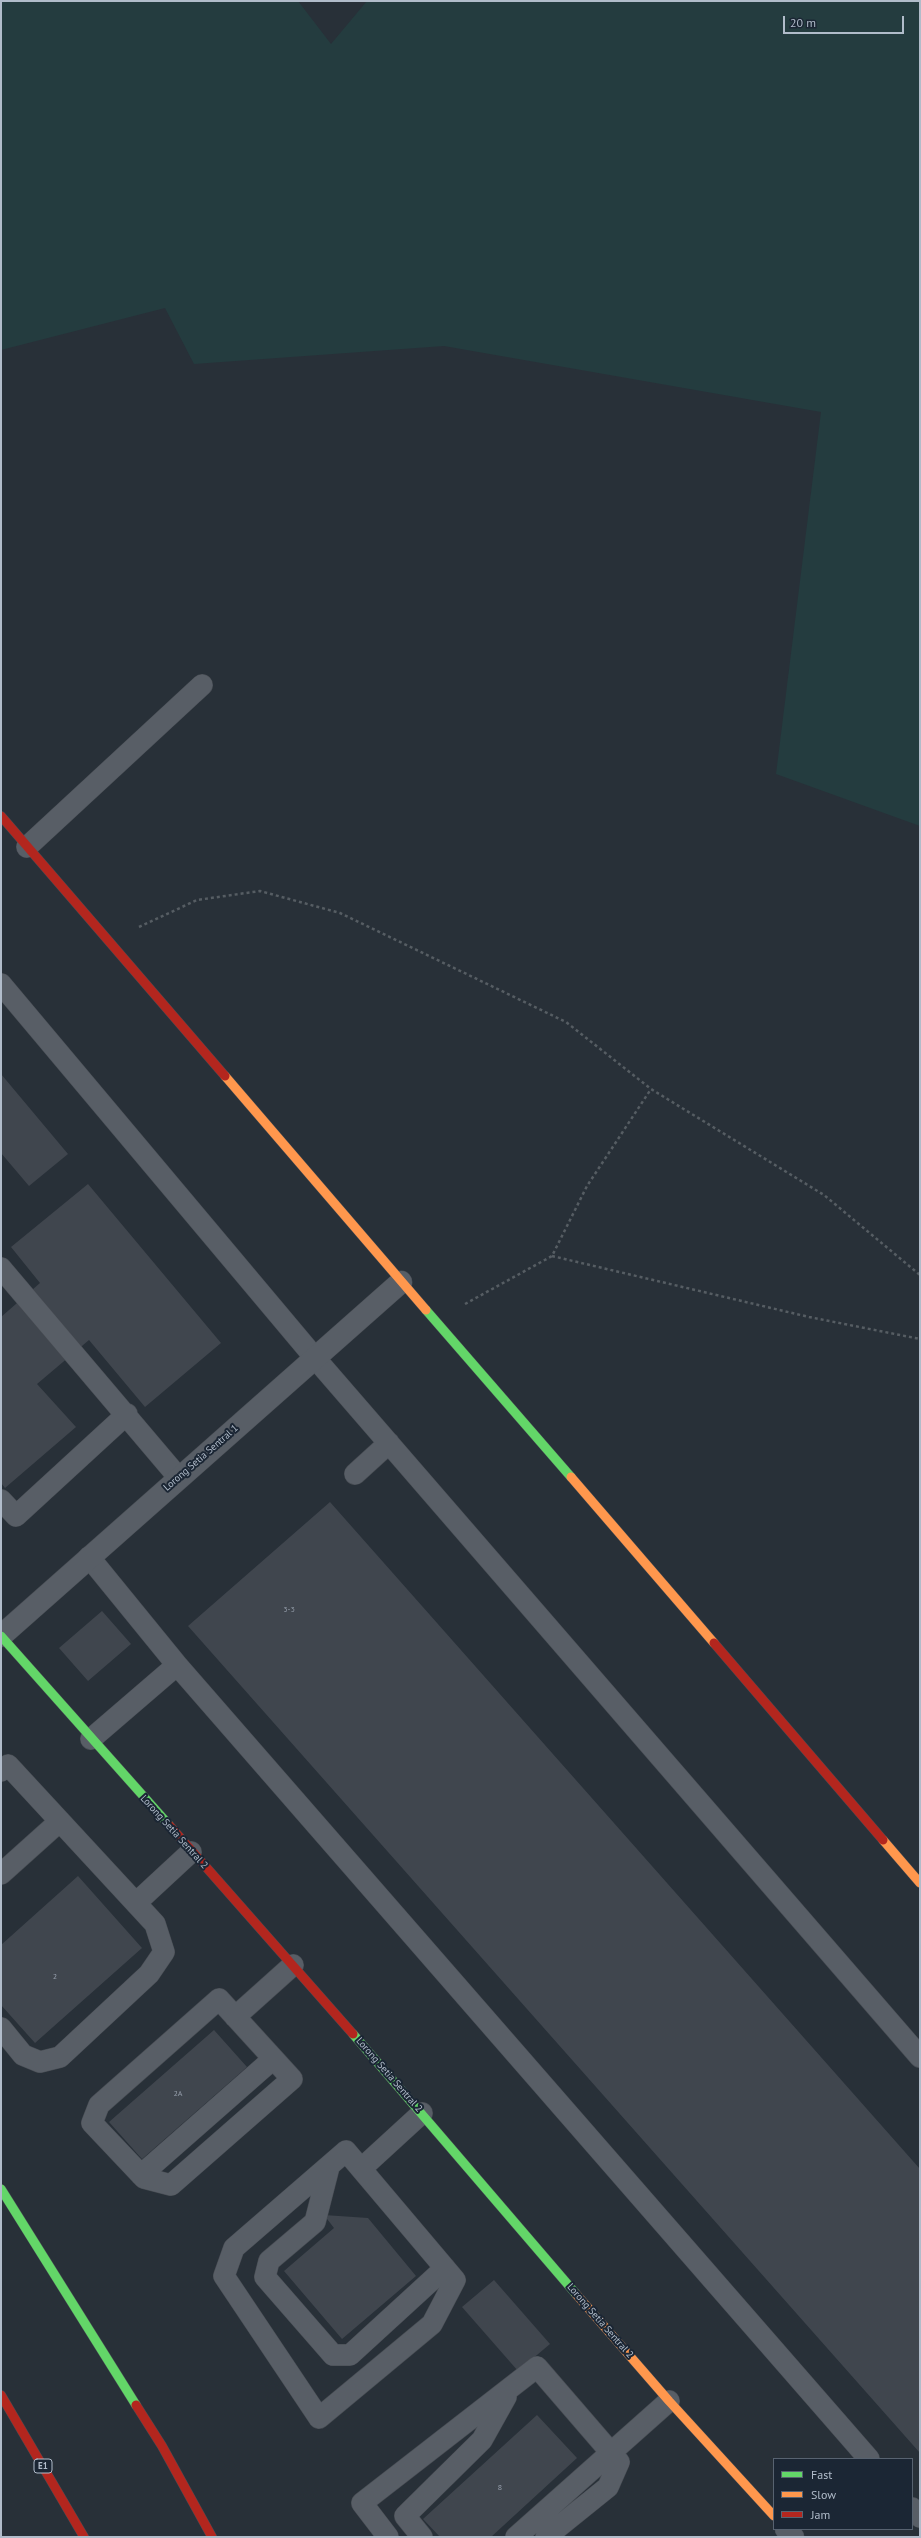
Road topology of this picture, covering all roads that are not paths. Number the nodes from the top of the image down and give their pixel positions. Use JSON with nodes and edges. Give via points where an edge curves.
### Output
{"nodes":[{"id":1,"x":202,"y":685,"type":"dead end"},
{"id":2,"x":1,"y":816,"type":"edge"},
{"id":3,"x":27,"y":847,"type":"junction"},
{"id":4,"x":1,"y":984,"type":"edge"},
{"id":5,"x":1,"y":1268,"type":"edge"},
{"id":6,"x":401,"y":1282,"type":"junction"},
{"id":7,"x":315,"y":1358,"type":"junction"},
{"id":8,"x":127,"y":1414,"type":"junction"},
{"id":9,"x":389,"y":1443,"type":"junction"},
{"id":10,"x":355,"y":1474,"type":"dead end"},
{"id":11,"x":179,"y":1478,"type":"junction"},
{"id":12,"x":1,"y":1500,"type":"edge"},
{"id":13,"x":89,"y":1557,"type":"junction"},
{"id":14,"x":1,"y":1636,"type":"edge"},
{"id":15,"x":177,"y":1665,"type":"junction"},
{"id":16,"x":91,"y":1739,"type":"junction"},
{"id":17,"x":1,"y":1772,"type":"edge"},
{"id":18,"x":60,"y":1821,"type":"junction"},
{"id":19,"x":191,"y":1852,"type":"junction"},
{"id":20,"x":1,"y":1874,"type":"edge"},
{"id":21,"x":920,"y":1884,"type":"edge"},
{"id":22,"x":136,"y":1903,"type":"junction"},
{"id":23,"x":293,"y":1965,"type":"junction"},
{"id":24,"x":235,"y":2017,"type":"junction"},
{"id":25,"x":1,"y":2028,"type":"edge"},
{"id":26,"x":920,"y":2057,"type":"edge"},
{"id":27,"x":273,"y":2059,"type":"junction"},
{"id":28,"x":422,"y":2113,"type":"junction"},
{"id":29,"x":329,"y":2166,"type":"junction"},
{"id":30,"x":362,"y":2168,"type":"junction"},
{"id":31,"x":141,"y":2175,"type":"junction"},
{"id":32,"x":1,"y":2189,"type":"edge"},
{"id":33,"x":445,"y":2268,"type":"junction"},
{"id":34,"x":509,"y":2390,"type":"junction"},
{"id":35,"x":1,"y":2394,"type":"edge"},
{"id":36,"x":669,"y":2401,"type":"junction"},
{"id":37,"x":611,"y":2452,"type":"junction"},
{"id":38,"x":868,"y":2458,"type":"edge"},
{"id":39,"x":913,"y":2509,"type":"edge"},
{"id":40,"x":773,"y":2515,"type":"edge"},
{"id":41,"x":920,"y":2517,"type":"edge"},
{"id":42,"x":84,"y":2537,"type":"edge"},
{"id":43,"x":212,"y":2537,"type":"edge"},
{"id":44,"x":388,"y":2537,"type":"edge"},
{"id":45,"x":422,"y":2537,"type":"edge"},
{"id":46,"x":516,"y":2537,"type":"edge"},
{"id":47,"x":546,"y":2537,"type":"edge"}],
"edges":[{"from":1,"to":3,"type":"lane"},
{"from":2,"to":3,"type":"main road"},
{"from":3,"to":6,"type":"main road"},
{"from":4,"to":7,"type":"lane"},
{"from":5,"to":8,"type":"lane"},
{"from":6,"to":7,"type":"street","name":"Lorong Setia Sentral 1"},
{"from":6,"to":21,"type":"main road"},
{"from":7,"to":9,"type":"lane"},
{"from":7,"to":11,"type":"street","name":"Lorong Setia Sentral 1"},
{"from":8,"to":11,"type":"lane"},
{"from":8,"to":12,"type":"lane","via":[[16,1516]]},
{"from":9,"to":10,"type":"lane"},
{"from":9,"to":26,"type":"lane"},
{"from":11,"to":13,"type":"street","name":"Lorong Setia Sentral 1"},
{"from":13,"to":14,"type":"street","name":"Lorong Setia Sentral 1"},
{"from":13,"to":15,"type":"lane"},
{"from":14,"to":16,"type":"main road","name":"Lorong Setia Sentral 2"},
{"from":15,"to":16,"type":"lane"},
{"from":15,"to":38,"type":"lane"},
{"from":16,"to":19,"type":"main road","name":"Lorong Setia Sentral 2"},
{"from":17,"to":18,"type":"lane","via":[[8,1765]]},
{"from":18,"to":20,"type":"lane"},
{"from":18,"to":22,"type":"lane"},
{"from":19,"to":22,"type":"lane"},
{"from":19,"to":23,"type":"main road","name":"Lorong Setia Sentral 2"},
{"from":22,"to":25,"type":"lane","via":[[155,1924],[164,1952],[149,1974],[60,2057],[40,2062],[23,2055]]},
{"from":23,"to":24,"type":"lane"},
{"from":23,"to":28,"type":"main road","name":"Lorong Setia Sentral 2"},
{"from":24,"to":27,"type":"lane"},
{"from":24,"to":31,"type":"lane","via":[[218,1999],[99,2105],[92,2123]]},
{"from":27,"to":31,"type":"lane"},
{"from":27,"to":31,"type":"lane","via":[[292,2079],[275,2094],[171,2185]]},
{"from":28,"to":30,"type":"lane"},
{"from":28,"to":36,"type":"main road","name":"Lorong Setia Sentral 2"},
{"from":29,"to":30,"type":"lane","via":[[346,2151]]},
{"from":29,"to":33,"type":"lane","via":[[315,2222],[269,2261],[265,2277],[333,2355],[350,2355]]},
{"from":29,"to":33,"type":"lane","via":[[234,2248],[224,2276],[319,2418],[432,2324],[455,2280]]},
{"from":30,"to":33,"type":"lane"},
{"from":32,"to":43,"type":"main road","via":[[162,2446]]},
{"from":34,"to":37,"type":"lane","via":[[537,2367]]},
{"from":34,"to":44,"type":"lane","via":[[362,2503]]},
{"from":34,"to":45,"type":"lane","via":[[482,2440],[405,2516]]},
{"from":35,"to":42,"type":"main road","number":"E1"},
{"from":36,"to":37,"type":"lane"},
{"from":36,"to":40,"type":"main road","name":"Lorong Setia Sentral 2"},
{"from":37,"to":46,"type":"lane"},
{"from":37,"to":47,"type":"lane","via":[[619,2462],[608,2488]]},
{"from":39,"to":41,"type":"lane"}]}
